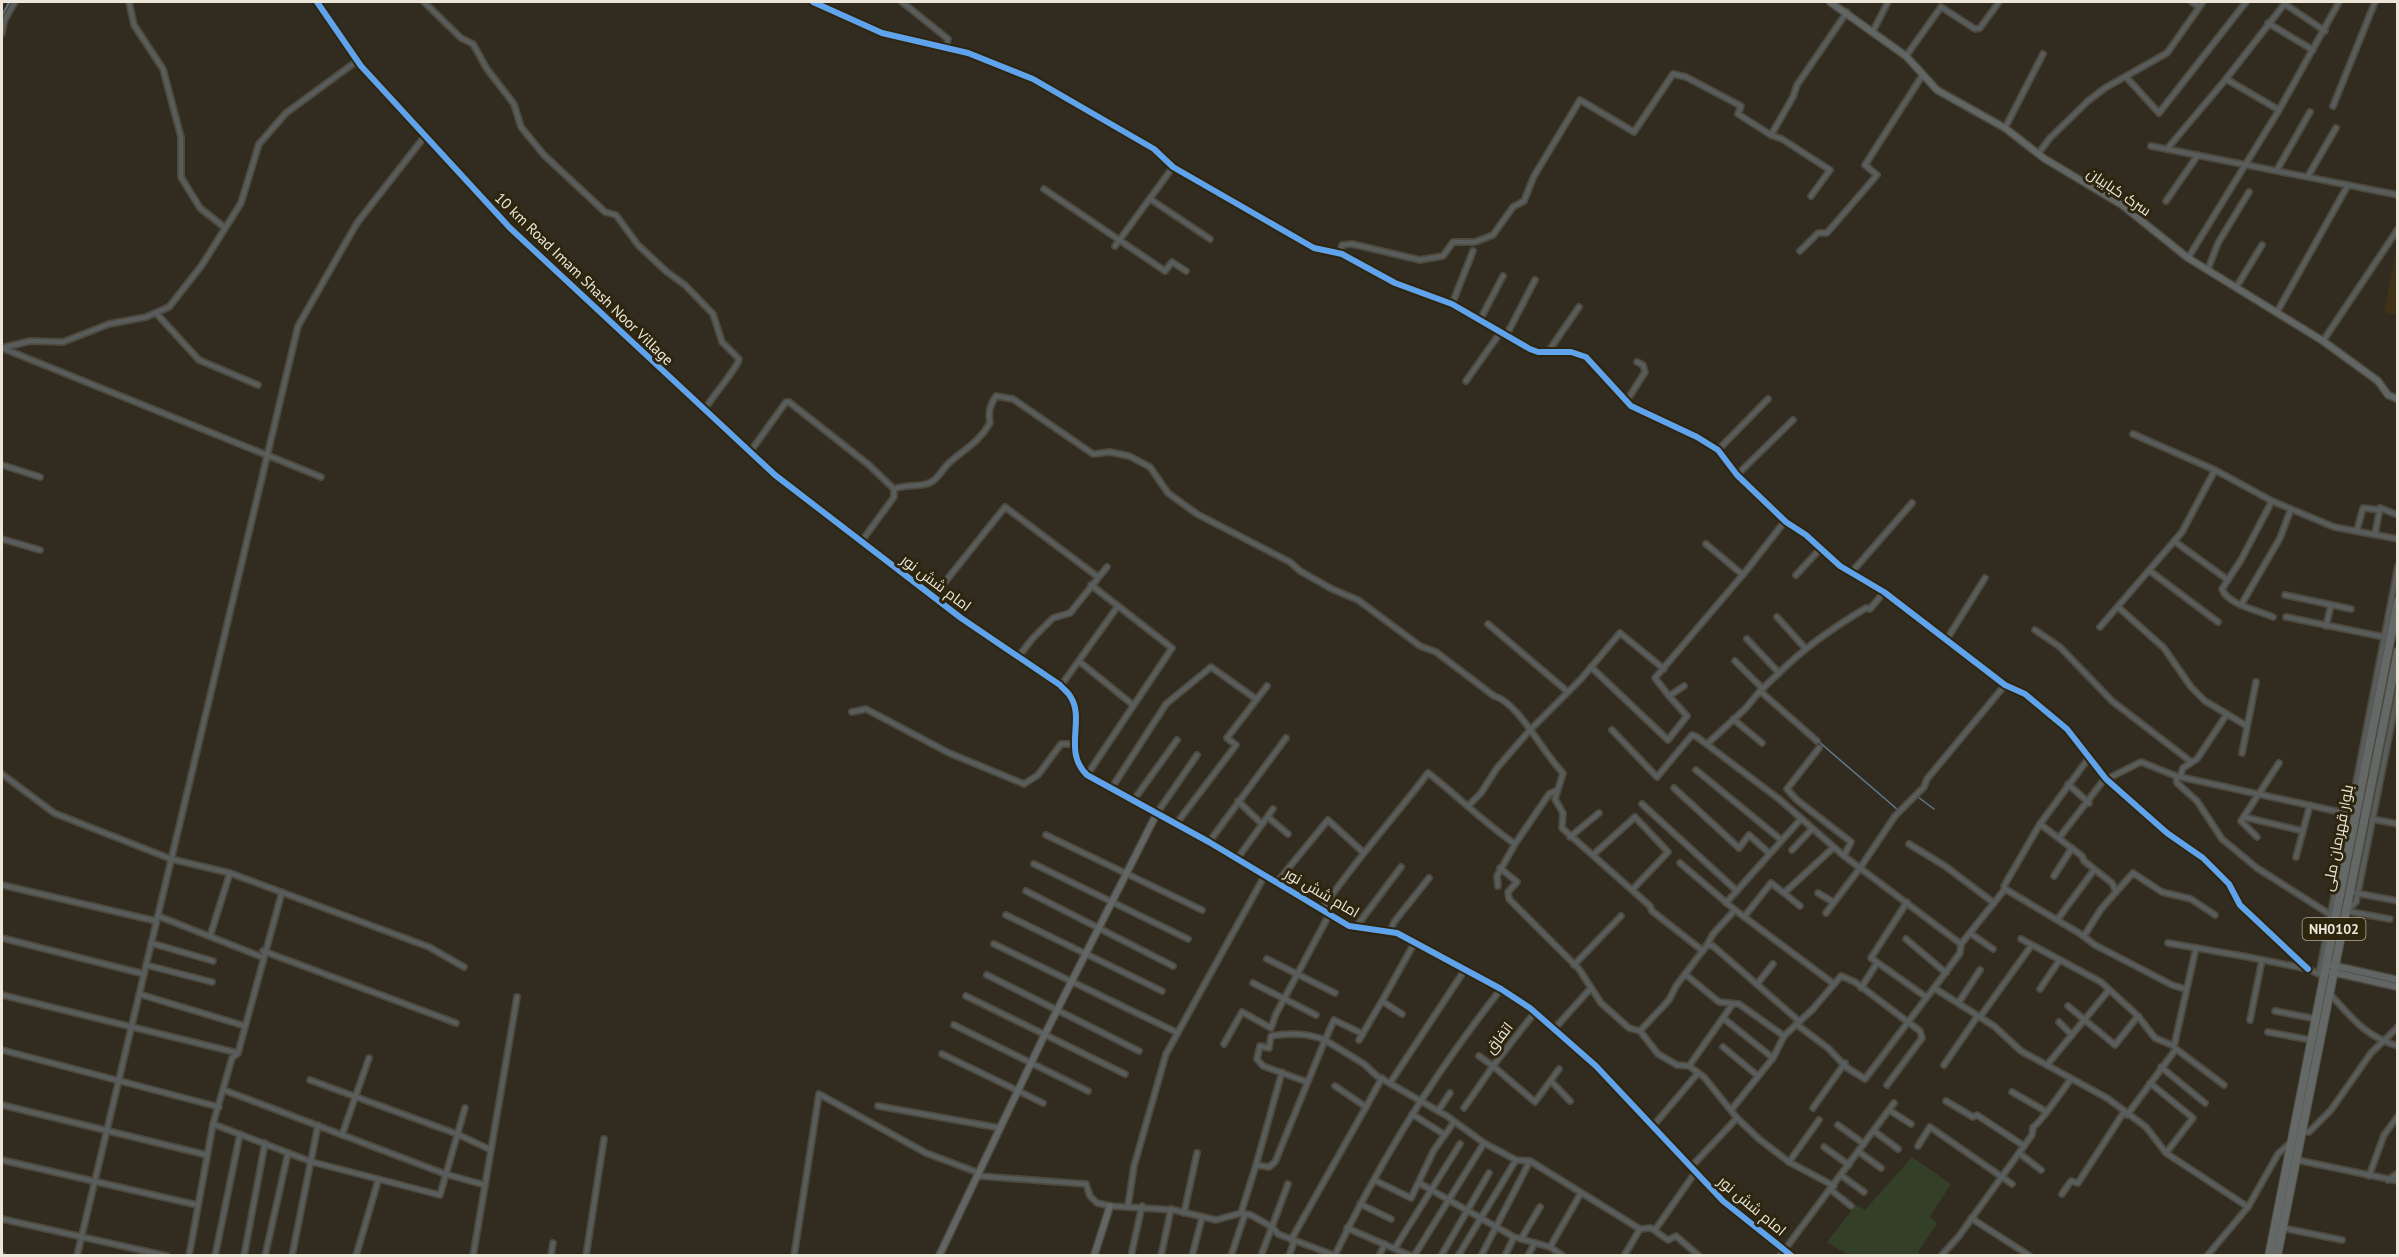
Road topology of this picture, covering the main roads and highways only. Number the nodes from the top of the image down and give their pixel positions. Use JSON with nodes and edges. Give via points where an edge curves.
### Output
{"nodes":[{"id":1,"x":2397,"y":601,"type":"edge"},
{"id":2,"x":2397,"y":651,"type":"edge"},
{"id":3,"x":2350,"y":892,"type":"junction"},
{"id":4,"x":2327,"y":971,"type":"junction"},
{"id":5,"x":2292,"y":1159,"type":"junction"},
{"id":6,"x":2269,"y":1256,"type":"edge"},
{"id":7,"x":2277,"y":1256,"type":"edge"}],
"edges":[{"from":1,"to":3,"type":"highway","name":"بلوار قهرمان ملی","number":"NH0102"},
{"from":2,"to":3,"type":"highway","name":"بلوار قهرمان ملی","number":"NH0102"},
{"from":3,"to":4,"type":"highway","name":"بلوار قهرمان ملی","number":"NH0102"},
{"from":3,"to":4,"type":"highway","name":"بلوار قهرمان ملی","number":"NH0102","via":[[2333,916]]},
{"from":4,"to":5,"type":"highway","name":"بلوار قهرمان ملی","number":"NH0102","via":[[2291,1142]]},
{"from":4,"to":5,"type":"highway","name":"بلوار قهرمان ملی","number":"NH0102","via":[[2330,993],[2302,1131]]},
{"from":5,"to":6,"type":"highway","name":"بلوار قهرمان ملی","number":"NH0102"},
{"from":5,"to":7,"type":"highway","name":"بلوار قهرمان ملی","number":"NH0102"}]}
